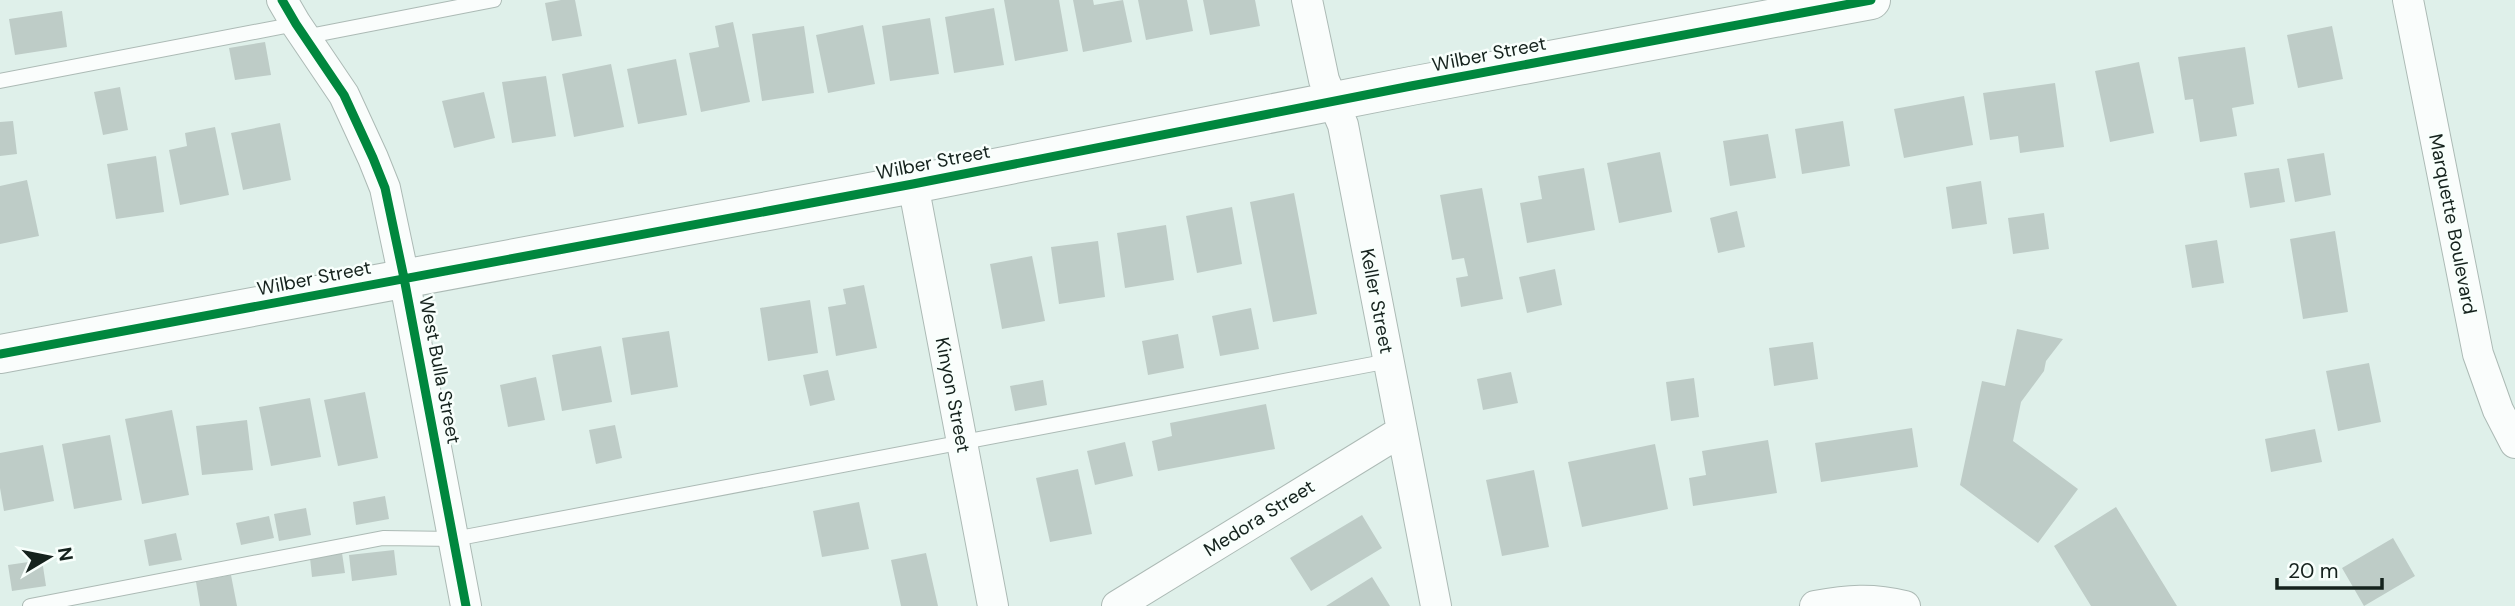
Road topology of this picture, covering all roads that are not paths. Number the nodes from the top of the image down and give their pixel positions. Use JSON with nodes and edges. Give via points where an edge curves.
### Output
{"nodes":[{"id":1,"x":494,"y":0,"type":"edge"},
{"id":2,"x":1307,"y":0,"type":"edge"},
{"id":3,"x":1871,"y":0,"type":"edge"},
{"id":4,"x":2408,"y":0,"type":"edge"},
{"id":5,"x":294,"y":21,"type":"edge"},
{"id":6,"x":0,"y":81,"type":"edge"},
{"id":7,"x":1334,"y":102,"type":"junction"},
{"id":8,"x":913,"y":184,"type":"junction"},
{"id":9,"x":404,"y":278,"type":"junction"},
{"id":10,"x":0,"y":355,"type":"edge"},
{"id":11,"x":1389,"y":361,"type":"junction"},
{"id":12,"x":1402,"y":431,"type":"junction"},
{"id":13,"x":962,"y":442,"type":"junction"},
{"id":14,"x":2515,"y":443,"type":"edge"},
{"id":15,"x":454,"y":539,"type":"junction"},
{"id":16,"x":30,"y":606,"type":"edge"},
{"id":17,"x":466,"y":606,"type":"edge"},
{"id":18,"x":993,"y":606,"type":"edge"},
{"id":19,"x":1117,"y":606,"type":"edge"},
{"id":20,"x":1436,"y":606,"type":"edge"},
{"id":21,"x":1815,"y":606,"type":"edge"},
{"id":22,"x":1905,"y":606,"type":"edge"}],
"edges":[{"from":1,"to":5,"type":"lane"},
{"from":2,"to":7,"type":"street","name":"Keller Street","via":[[1324,80]]},
{"from":3,"to":7,"type":"street","name":"Wilber Street"},
{"from":4,"to":14,"type":"street","name":"Marquette Boulevard","via":[[2478,354]]},
{"from":5,"to":6,"type":"lane"},
{"from":5,"to":9,"type":"street","name":"West Bulla Street","via":[[344,95],[373,158],[385,188]]},
{"from":7,"to":8,"type":"street","name":"Wilber Street"},
{"from":7,"to":11,"type":"street","name":"Keller Street","via":[[1343,125]]},
{"from":8,"to":9,"type":"street","name":"Wilber Street"},
{"from":8,"to":13,"type":"street","name":"Kinyon Street"},
{"from":9,"to":10,"type":"street","name":"Wilber Street"},
{"from":9,"to":15,"type":"street","name":"West Bulla Street"},
{"from":11,"to":12,"type":"street","name":"Keller Street"},
{"from":11,"to":13,"type":"lane"},
{"from":12,"to":19,"type":"street","name":"Medora Street"},
{"from":12,"to":20,"type":"street","name":"Keller Street"},
{"from":13,"to":15,"type":"lane"},
{"from":13,"to":18,"type":"street","name":"Kinyon Street"},
{"from":15,"to":16,"type":"lane","via":[[383,538]]},
{"from":15,"to":17,"type":"street","name":"West Bulla Street"},
{"from":21,"to":22,"type":"street","via":[[1849,600],[1882,600]]}]}
